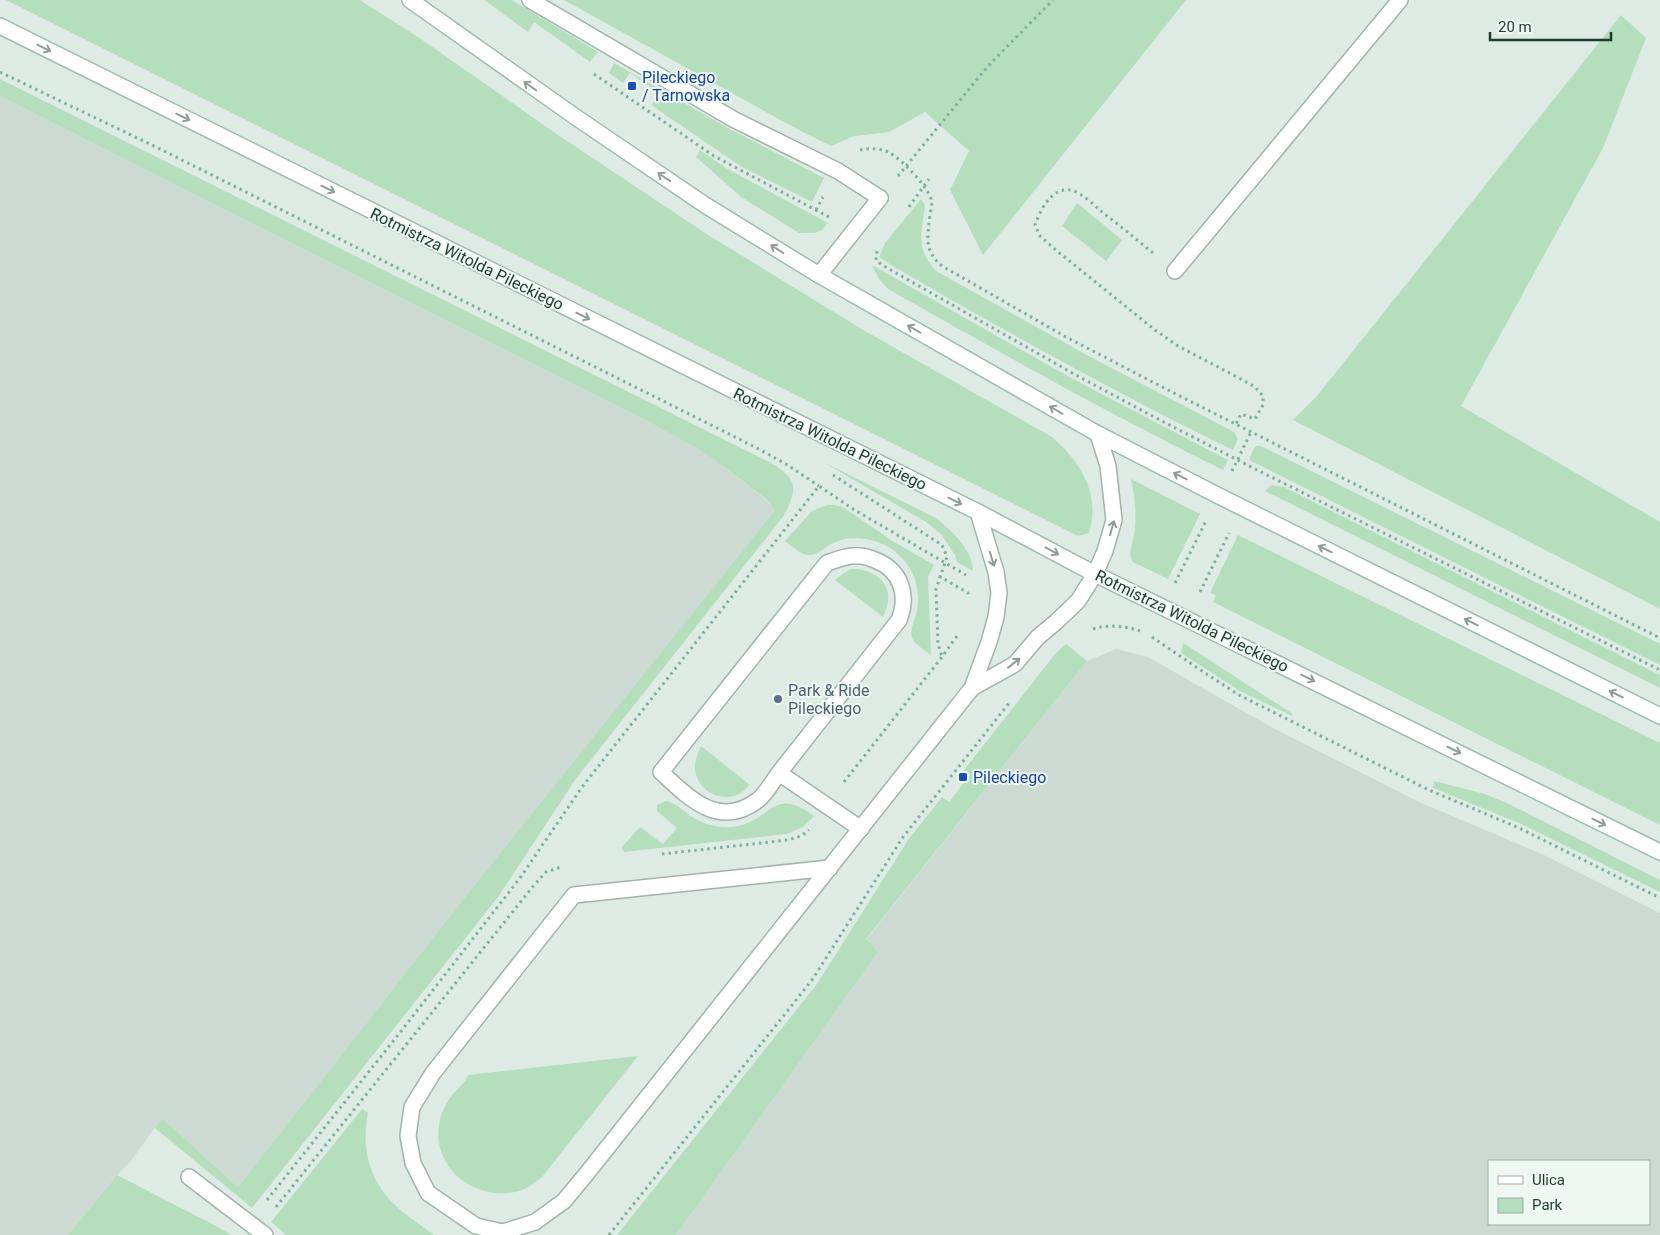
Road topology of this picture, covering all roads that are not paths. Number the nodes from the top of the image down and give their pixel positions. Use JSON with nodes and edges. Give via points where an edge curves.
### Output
{"nodes":[{"id":1,"x":410,"y":0,"type":"edge"},
{"id":2,"x":530,"y":0,"type":"edge"},
{"id":3,"x":1400,"y":0,"type":"edge"},
{"id":4,"x":0,"y":26,"type":"edge"},
{"id":5,"x":1175,"y":270,"type":"road end"},
{"id":6,"x":819,"y":275,"type":"junction"},
{"id":7,"x":1098,"y":434,"type":"junction"},
{"id":8,"x":978,"y":512,"type":"junction"},
{"id":9,"x":1095,"y":574,"type":"junction"},
{"id":10,"x":972,"y":688,"type":"junction"},
{"id":11,"x":1660,"y":716,"type":"edge"},
{"id":12,"x":779,"y":773,"type":"junction"},
{"id":13,"x":861,"y":829,"type":"junction"},
{"id":14,"x":1660,"y":852,"type":"edge"},
{"id":15,"x":830,"y":868,"type":"junction"},
{"id":16,"x":189,"y":1177,"type":"dead end"},
{"id":17,"x":266,"y":1235,"type":"edge"}],
"edges":[{"from":6,"to":1,"type":"main road","one_way":true,"via":[[705,205]]},
{"from":2,"to":6,"type":"main road","via":[[733,119],[838,171],[880,198]]},
{"from":3,"to":5,"type":"main road"},
{"from":4,"to":8,"type":"main road","name":"Rotmistrza Witolda Pileckiego","one_way":true},
{"from":7,"to":6,"type":"main road","one_way":true},
{"from":9,"to":7,"type":"main road","one_way":true,"via":[[1114,520],[1108,466]]},
{"from":11,"to":7,"type":"main road","one_way":true},
{"from":8,"to":9,"type":"main road","name":"Rotmistrza Witolda Pileckiego","one_way":true},
{"from":8,"to":10,"type":"main road","one_way":true,"via":[[999,593],[989,642]]},
{"from":10,"to":9,"type":"main road","one_way":true,"via":[[1015,664],[1038,637],[1078,600]]},
{"from":9,"to":14,"type":"main road","name":"Rotmistrza Witolda Pileckiego","one_way":true},
{"from":10,"to":13,"type":"main road"},
{"from":12,"to":12,"type":"main road","via":[[760,799],[745,809],[719,813],[707,809],[662,772],[827,563],[844,557],[862,556],[884,563],[898,576],[903,594],[904,609],[899,620]]},
{"from":12,"to":13,"type":"main road"},
{"from":13,"to":15,"type":"main road"},
{"from":15,"to":15,"type":"main road","via":[[564,1201],[535,1222],[503,1232],[476,1226],[428,1193],[411,1154],[408,1136],[412,1107],[432,1073],[574,895]]},
{"from":16,"to":17,"type":"main road"}]}
